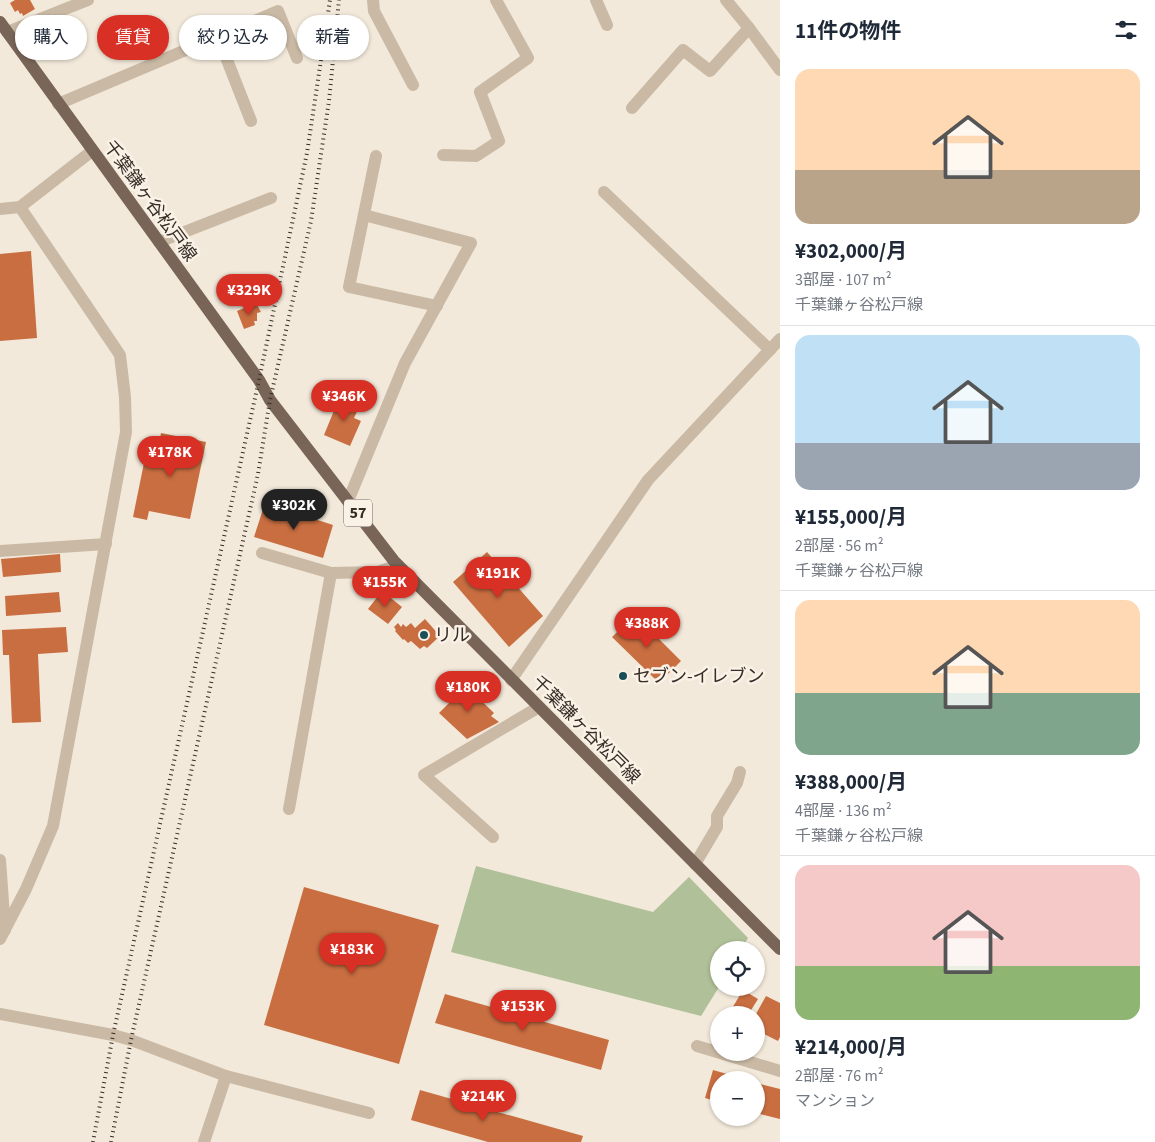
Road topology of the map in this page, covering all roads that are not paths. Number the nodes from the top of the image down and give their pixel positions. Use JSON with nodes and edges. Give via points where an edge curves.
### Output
{"nodes":[{"id":1,"x":88,"y":0,"type":"edge"},
{"id":2,"x":373,"y":0,"type":"edge"},
{"id":3,"x":496,"y":0,"type":"edge"},
{"id":4,"x":596,"y":0,"type":"edge"},
{"id":5,"x":726,"y":0,"type":"edge"},
{"id":6,"x":269,"y":15,"type":"edge"},
{"id":7,"x":280,"y":15,"type":"edge"},
{"id":8,"x":607,"y":24,"type":"dead end"},
{"id":9,"x":4,"y":27,"type":"edge"},
{"id":10,"x":749,"y":28,"type":"junction"},
{"id":11,"x":287,"y":33,"type":"edge"},
{"id":12,"x":179,"y":53,"type":"edge"},
{"id":13,"x":297,"y":58,"type":"dead end"},
{"id":14,"x":227,"y":60,"type":"edge"},
{"id":15,"x":404,"y":68,"type":"junction"},
{"id":16,"x":780,"y":70,"type":"edge"},
{"id":17,"x":392,"y":75,"type":"dead end"},
{"id":18,"x":413,"y":84,"type":"dead end"},
{"id":19,"x":58,"y":104,"type":"junction"},
{"id":20,"x":632,"y":108,"type":"dead end"},
{"id":21,"x":251,"y":121,"type":"dead end"},
{"id":22,"x":92,"y":151,"type":"junction"},
{"id":23,"x":442,"y":154,"type":"dead end"},
{"id":24,"x":376,"y":156,"type":"dead end"},
{"id":25,"x":604,"y":192,"type":"dead end"},
{"id":26,"x":271,"y":198,"type":"dead end"},
{"id":27,"x":20,"y":207,"type":"junction"},
{"id":28,"x":0,"y":209,"type":"edge"},
{"id":29,"x":364,"y":215,"type":"junction"},
{"id":30,"x":158,"y":242,"type":"junction"},
{"id":31,"x":437,"y":306,"type":"junction"},
{"id":32,"x":780,"y":339,"type":"edge"},
{"id":33,"x":770,"y":350,"type":"junction"},
{"id":34,"x":348,"y":501,"type":"junction"},
{"id":35,"x":106,"y":544,"type":"junction"},
{"id":36,"x":0,"y":551,"type":"edge"},
{"id":37,"x":262,"y":553,"type":"dead end"},
{"id":38,"x":398,"y":565,"type":"junction"},
{"id":39,"x":331,"y":573,"type":"junction"},
{"id":40,"x":512,"y":680,"type":"junction"},
{"id":41,"x":540,"y":707,"type":"junction"},
{"id":42,"x":740,"y":772,"type":"dead end"},
{"id":43,"x":289,"y":809,"type":"dead end"},
{"id":44,"x":493,"y":837,"type":"dead end"},
{"id":45,"x":0,"y":860,"type":"edge"},
{"id":46,"x":695,"y":864,"type":"junction"},
{"id":47,"x":2,"y":934,"type":"edge"},
{"id":48,"x":780,"y":949,"type":"edge"},
{"id":49,"x":0,"y":1014,"type":"edge"},
{"id":50,"x":697,"y":1046,"type":"dead end"},
{"id":51,"x":780,"y":1071,"type":"edge"},
{"id":52,"x":226,"y":1076,"type":"junction"},
{"id":53,"x":369,"y":1113,"type":"dead end"},
{"id":54,"x":204,"y":1142,"type":"edge"}],
"edges":[{"from":1,"to":9,"type":"street"},
{"from":2,"to":15,"type":"street","via":[[374,11]]},
{"from":3,"to":23,"type":"street","via":[[528,58],[480,92],[499,141],[476,156]]},
{"from":4,"to":8,"type":"street"},
{"from":5,"to":10,"type":"street"},
{"from":6,"to":7,"type":"street","via":[[278,11]]},
{"from":9,"to":19,"type":"main road","name":"千葉鎌ヶ谷松戸線","number":"57"},
{"from":10,"to":16,"type":"street"},
{"from":10,"to":20,"type":"street","via":[[710,71],[683,50]]},
{"from":11,"to":13,"type":"street"},
{"from":12,"to":19,"type":"street"},
{"from":14,"to":21,"type":"street"},
{"from":15,"to":17,"type":"street"},
{"from":15,"to":18,"type":"street"},
{"from":19,"to":22,"type":"main road","name":"千葉鎌ヶ谷松戸線","number":"57"},
{"from":22,"to":27,"type":"street"},
{"from":22,"to":30,"type":"main road","name":"千葉鎌ヶ谷松戸線","number":"57"},
{"from":24,"to":29,"type":"street"},
{"from":25,"to":33,"type":"street"},
{"from":26,"to":30,"type":"street"},
{"from":27,"to":28,"type":"street"},
{"from":27,"to":35,"type":"street","via":[[120,355],[126,432]]},
{"from":29,"to":31,"type":"street","via":[[349,287]]},
{"from":29,"to":31,"type":"street","via":[[470,243]]},
{"from":30,"to":34,"type":"main road","name":"千葉鎌ヶ谷松戸線","number":"57","via":[[254,372],[270,400]]},
{"from":31,"to":34,"type":"street","via":[[405,363]]},
{"from":32,"to":33,"type":"street"},
{"from":33,"to":40,"type":"street","via":[[648,480]]},
{"from":34,"to":38,"type":"main road","name":"千葉鎌ヶ谷松戸線","number":"57"},
{"from":35,"to":36,"type":"street"},
{"from":35,"to":47,"type":"street","via":[[53,826]]},
{"from":37,"to":39,"type":"street"},
{"from":38,"to":39,"type":"street","via":[[378,572]]},
{"from":38,"to":40,"type":"main road","name":"千葉鎌ヶ谷松戸線","number":"57"},
{"from":39,"to":43,"type":"street"},
{"from":40,"to":41,"type":"main road","name":"千葉鎌ヶ谷松戸線","number":"57"},
{"from":41,"to":44,"type":"street","via":[[424,775]]},
{"from":41,"to":46,"type":"main road","name":"千葉鎌ヶ谷松戸線","number":"57"},
{"from":42,"to":46,"type":"street","via":[[717,816],[717,827]]},
{"from":45,"to":47,"type":"street"},
{"from":46,"to":48,"type":"main road","name":"千葉鎌ヶ谷松戸線","number":"57"},
{"from":49,"to":52,"type":"street","via":[[113,1035]]},
{"from":50,"to":51,"type":"street"},
{"from":52,"to":53,"type":"street"},
{"from":52,"to":54,"type":"street"}]}
